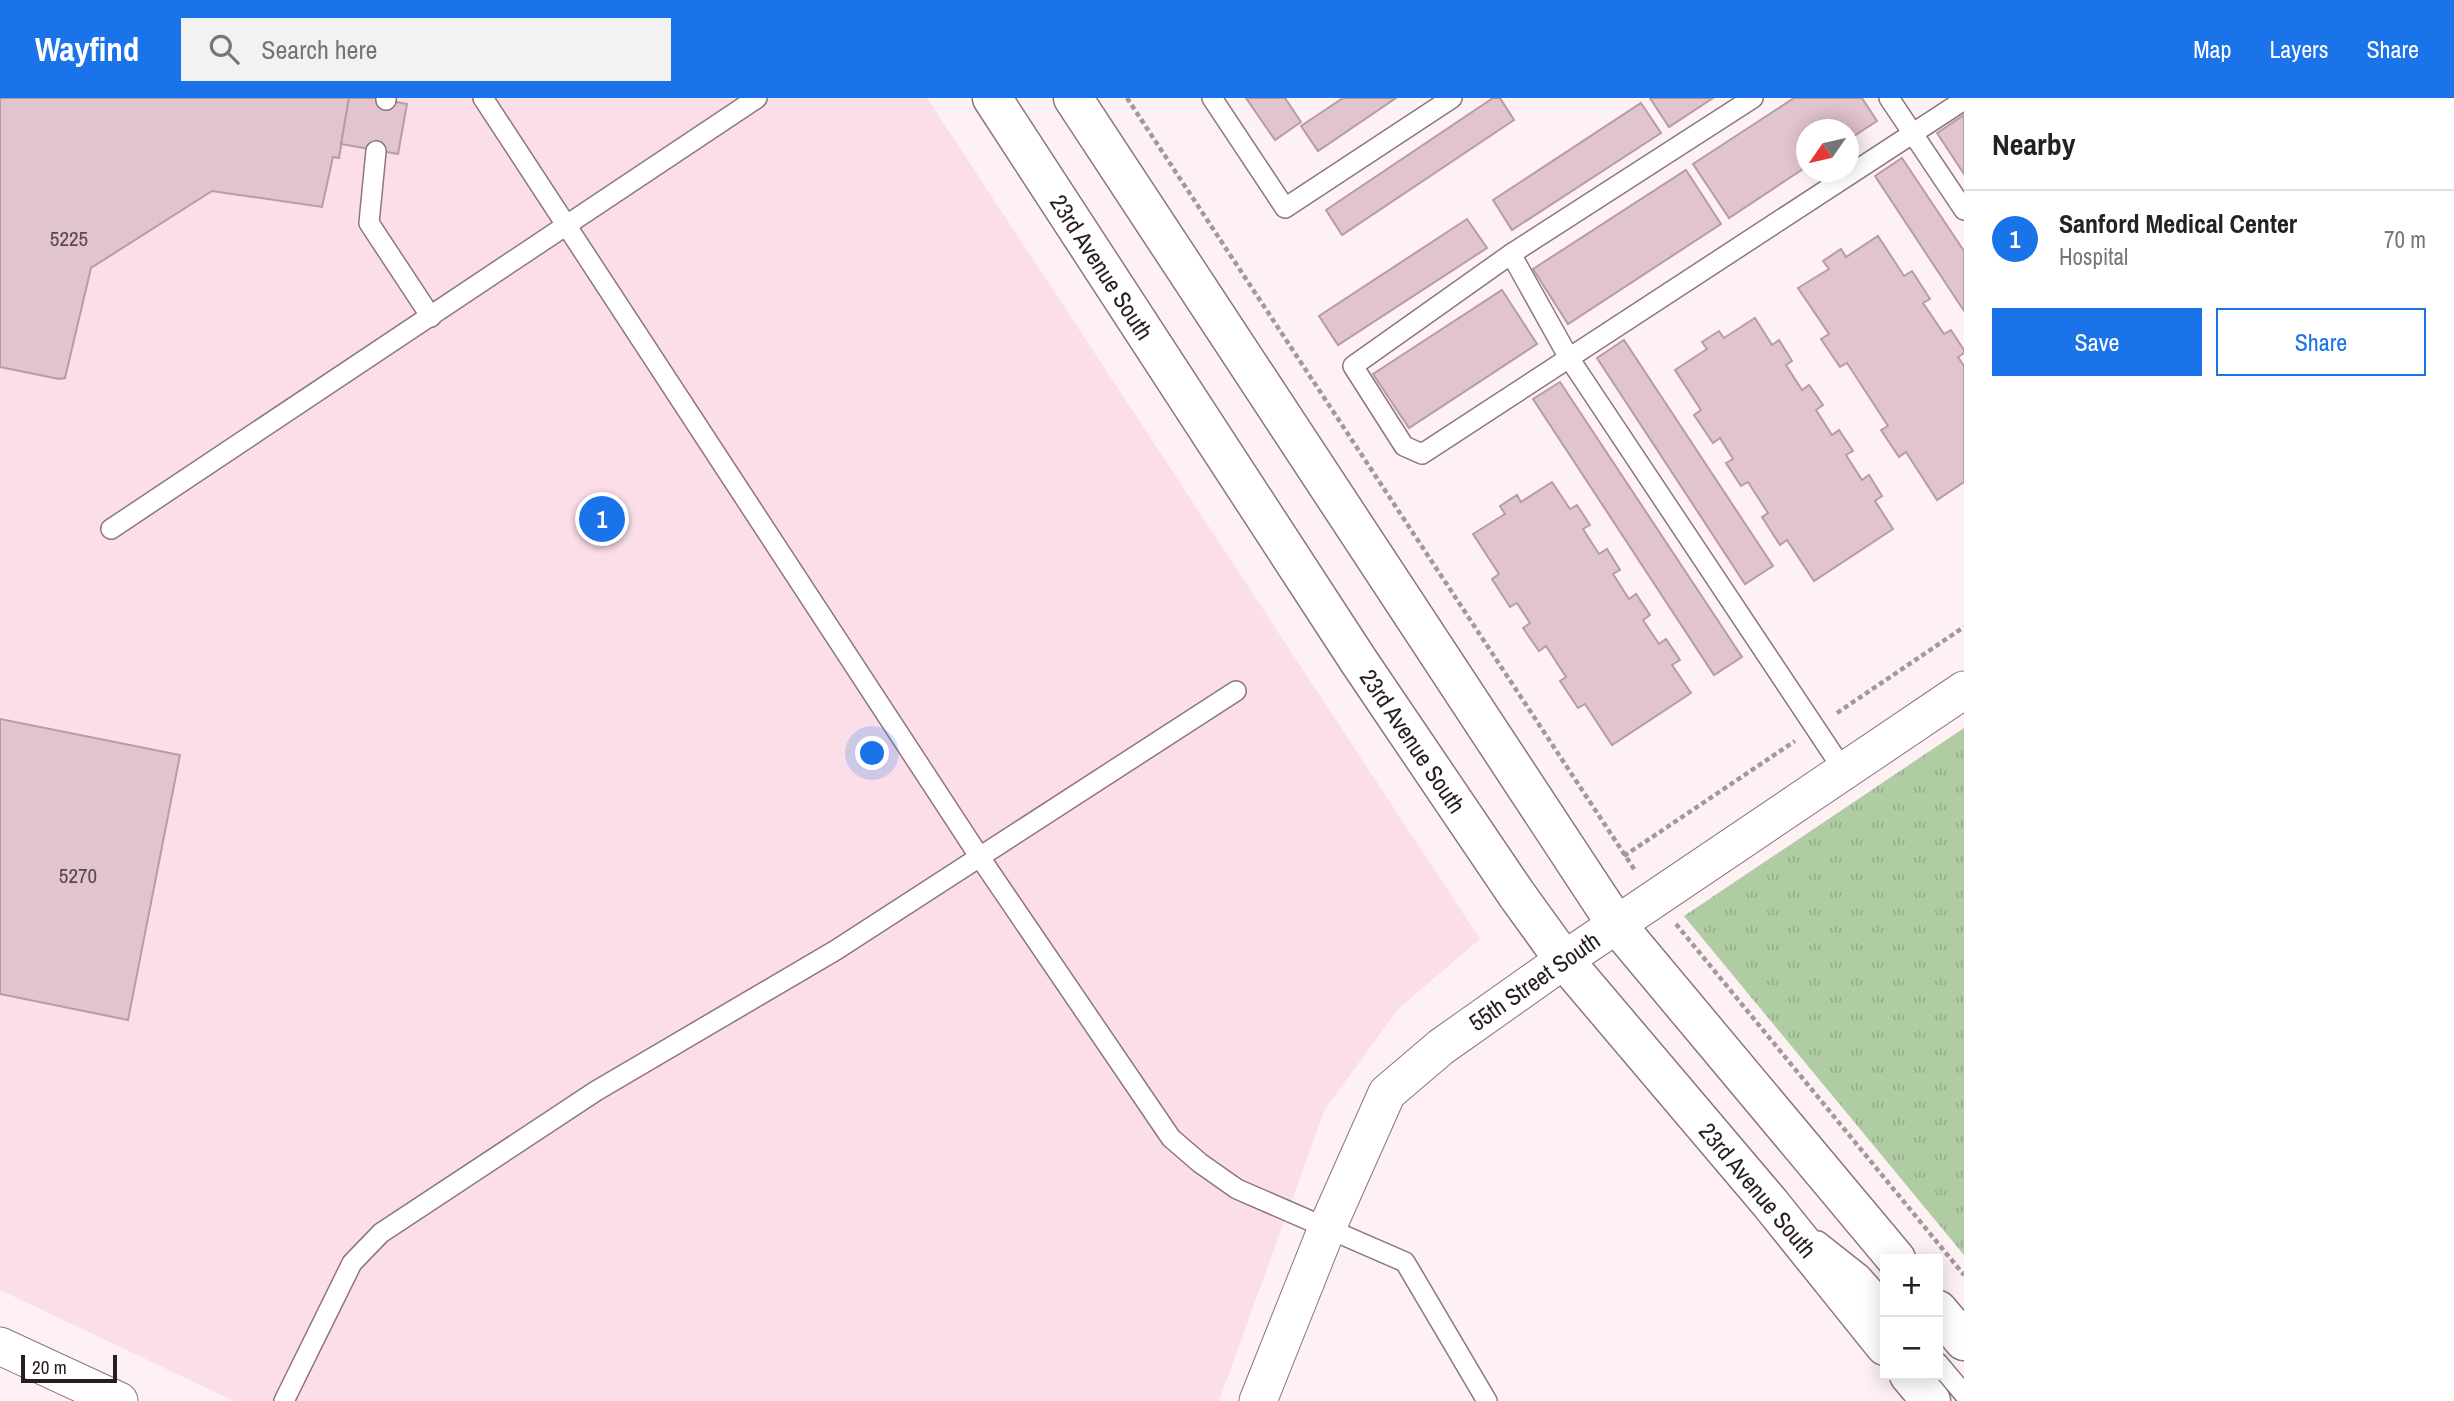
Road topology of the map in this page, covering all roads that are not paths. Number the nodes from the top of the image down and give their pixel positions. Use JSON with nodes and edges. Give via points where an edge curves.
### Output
{"nodes":[{"id":1,"x":483,"y":98,"type":"edge"},
{"id":2,"x":757,"y":98,"type":"edge"},
{"id":3,"x":992,"y":98,"type":"edge"},
{"id":4,"x":1073,"y":98,"type":"edge"},
{"id":5,"x":1212,"y":98,"type":"edge"},
{"id":6,"x":1452,"y":98,"type":"edge"},
{"id":7,"x":1753,"y":98,"type":"edge"},
{"id":8,"x":1889,"y":98,"type":"edge"},
{"id":9,"x":1964,"y":100,"type":"edge"},
{"id":10,"x":1913,"y":133,"type":"junction"},
{"id":11,"x":376,"y":151,"type":"dead end"},
{"id":12,"x":1964,"y":210,"type":"edge"},
{"id":13,"x":566,"y":226,"type":"junction"},
{"id":14,"x":1511,"y":254,"type":"junction"},
{"id":15,"x":431,"y":317,"type":"junction"},
{"id":16,"x":1569,"y":358,"type":"junction"},
{"id":17,"x":111,"y":529,"type":"dead end"},
{"id":18,"x":1964,"y":690,"type":"edge"},
{"id":19,"x":1236,"y":691,"type":"dead end"},
{"id":20,"x":1844,"y":771,"type":"junction"},
{"id":21,"x":979,"y":856,"type":"junction"},
{"id":22,"x":1616,"y":925,"type":"junction"},
{"id":23,"x":1564,"y":960,"type":"junction"},
{"id":24,"x":1770,"y":1203,"type":"junction"},
{"id":25,"x":1327,"y":1228,"type":"junction"},
{"id":26,"x":1892,"y":1254,"type":"edge"},
{"id":27,"x":1880,"y":1296,"type":"edge"},
{"id":28,"x":1943,"y":1316,"type":"edge"},
{"id":29,"x":1880,"y":1340,"type":"edge"},
{"id":30,"x":1964,"y":1341,"type":"edge"},
{"id":31,"x":0,"y":1346,"type":"edge"},
{"id":32,"x":1943,"y":1369,"type":"edge"},
{"id":33,"x":1913,"y":1380,"type":"edge"},
{"id":34,"x":1964,"y":1394,"type":"edge"},
{"id":35,"x":119,"y":1401,"type":"edge"},
{"id":36,"x":284,"y":1401,"type":"edge"},
{"id":37,"x":1258,"y":1401,"type":"edge"},
{"id":38,"x":1487,"y":1401,"type":"edge"},
{"id":39,"x":1931,"y":1401,"type":"edge"}],
"edges":[{"from":1,"to":13,"type":"lane"},
{"from":2,"to":13,"type":"lane"},
{"from":3,"to":23,"type":"street","name":"23rd Avenue South","via":[[1358,660]]},
{"from":4,"to":22,"type":"street"},
{"from":5,"to":6,"type":"lane","via":[[1285,208]]},
{"from":7,"to":14,"type":"lane"},
{"from":8,"to":10,"type":"lane"},
{"from":9,"to":10,"type":"lane"},
{"from":10,"to":12,"type":"lane"},
{"from":10,"to":16,"type":"lane"},
{"from":11,"to":15,"type":"lane","via":[[369,223]]},
{"from":13,"to":15,"type":"lane"},
{"from":13,"to":21,"type":"lane"},
{"from":14,"to":16,"type":"lane"},
{"from":14,"to":16,"type":"lane","via":[[1353,366],[1404,446],[1422,454]]},
{"from":15,"to":17,"type":"lane"},
{"from":16,"to":20,"type":"lane"},
{"from":18,"to":20,"type":"street","name":"55th Street South"},
{"from":19,"to":21,"type":"lane"},
{"from":20,"to":22,"type":"street","name":"55th Street South"},
{"from":21,"to":25,"type":"lane","via":[[1171,1138],[1237,1189]]},
{"from":21,"to":36,"type":"lane","via":[[836,950],[596,1091],[381,1233],[352,1263]]},
{"from":22,"to":23,"type":"street","name":"55th Street South"},
{"from":22,"to":26,"type":"street"},
{"from":23,"to":24,"type":"street","name":"23rd Avenue South"},
{"from":23,"to":25,"type":"street","name":"55th Street South","via":[[1441,1047],[1387,1093]]},
{"from":24,"to":27,"type":"lane","via":[[1861,1275]]},
{"from":24,"to":29,"type":"street","name":"23rd Avenue South"},
{"from":25,"to":37,"type":"street","name":"55th Street South"},
{"from":25,"to":38,"type":"lane","via":[[1405,1262]]},
{"from":28,"to":30,"type":"street"},
{"from":31,"to":35,"type":"street"},
{"from":32,"to":34,"type":"lane"},
{"from":33,"to":39,"type":"street"}]}
